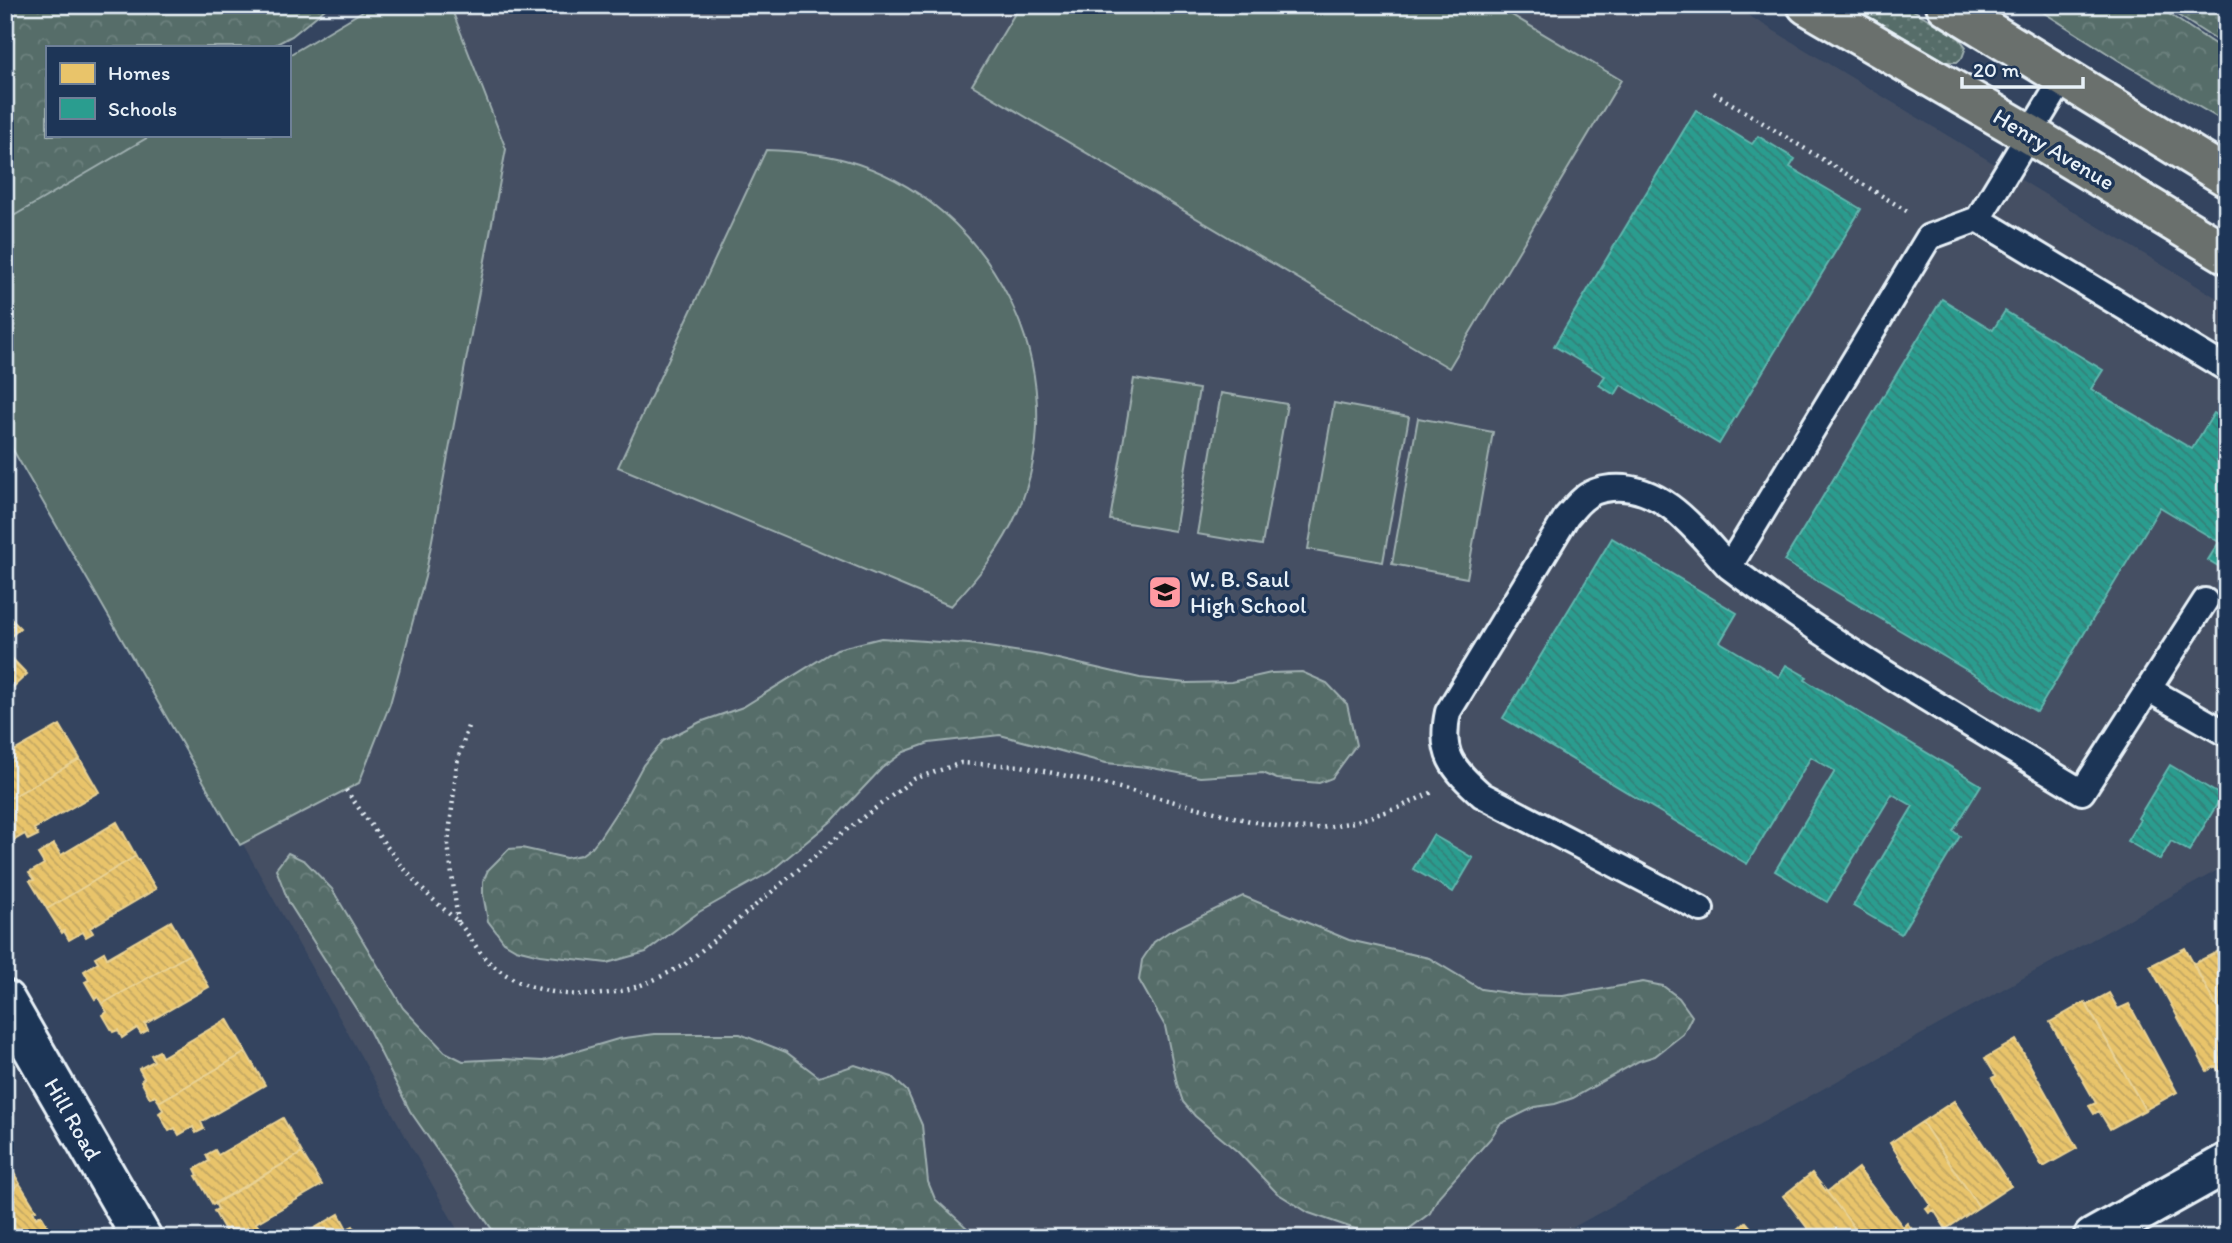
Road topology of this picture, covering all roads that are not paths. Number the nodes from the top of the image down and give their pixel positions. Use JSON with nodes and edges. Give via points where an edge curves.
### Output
{"nodes":[{"id":1,"x":1807,"y":5,"type":"edge"},
{"id":2,"x":1946,"y":5,"type":"edge"},
{"id":3,"x":2064,"y":77,"type":"junction"},
{"id":4,"x":2029,"y":134,"type":"junction"},
{"id":5,"x":2227,"y":177,"type":"edge"},
{"id":6,"x":1978,"y":219,"type":"junction"},
{"id":7,"x":2227,"y":254,"type":"edge"},
{"id":8,"x":2227,"y":369,"type":"edge"},
{"id":9,"x":1729,"y":567,"type":"junction"},
{"id":10,"x":2205,"y":601,"type":"dead end"},
{"id":11,"x":2148,"y":689,"type":"junction"},
{"id":12,"x":2227,"y":734,"type":"edge"},
{"id":13,"x":1701,"y":909,"type":"dead end"},
{"id":14,"x":5,"y":1000,"type":"edge"},
{"id":15,"x":2227,"y":1163,"type":"edge"},
{"id":16,"x":142,"y":1238,"type":"edge"},
{"id":17,"x":2093,"y":1238,"type":"edge"}],
"edges":[{"from":1,"to":4,"type":"main road","name":"Henry Avenue"},
{"from":2,"to":3,"type":"main road"},
{"from":3,"to":4,"type":"lane"},
{"from":3,"to":5,"type":"main road"},
{"from":4,"to":6,"type":"lane"},
{"from":4,"to":7,"type":"main road","name":"Henry Avenue"},
{"from":6,"to":8,"type":"lane"},
{"from":6,"to":9,"type":"lane","via":[[1929,237]]},
{"from":9,"to":11,"type":"lane","via":[[1856,655],[2082,792]]},
{"from":9,"to":13,"type":"lane","via":[[1678,512],[1644,491],[1601,489],[1583,498],[1567,516],[1448,712],[1444,733],[1446,753],[1482,795]]},
{"from":10,"to":11,"type":"lane"},
{"from":11,"to":12,"type":"lane"},
{"from":14,"to":16,"type":"street","name":"Hill Road"},
{"from":15,"to":17,"type":"street"}]}
